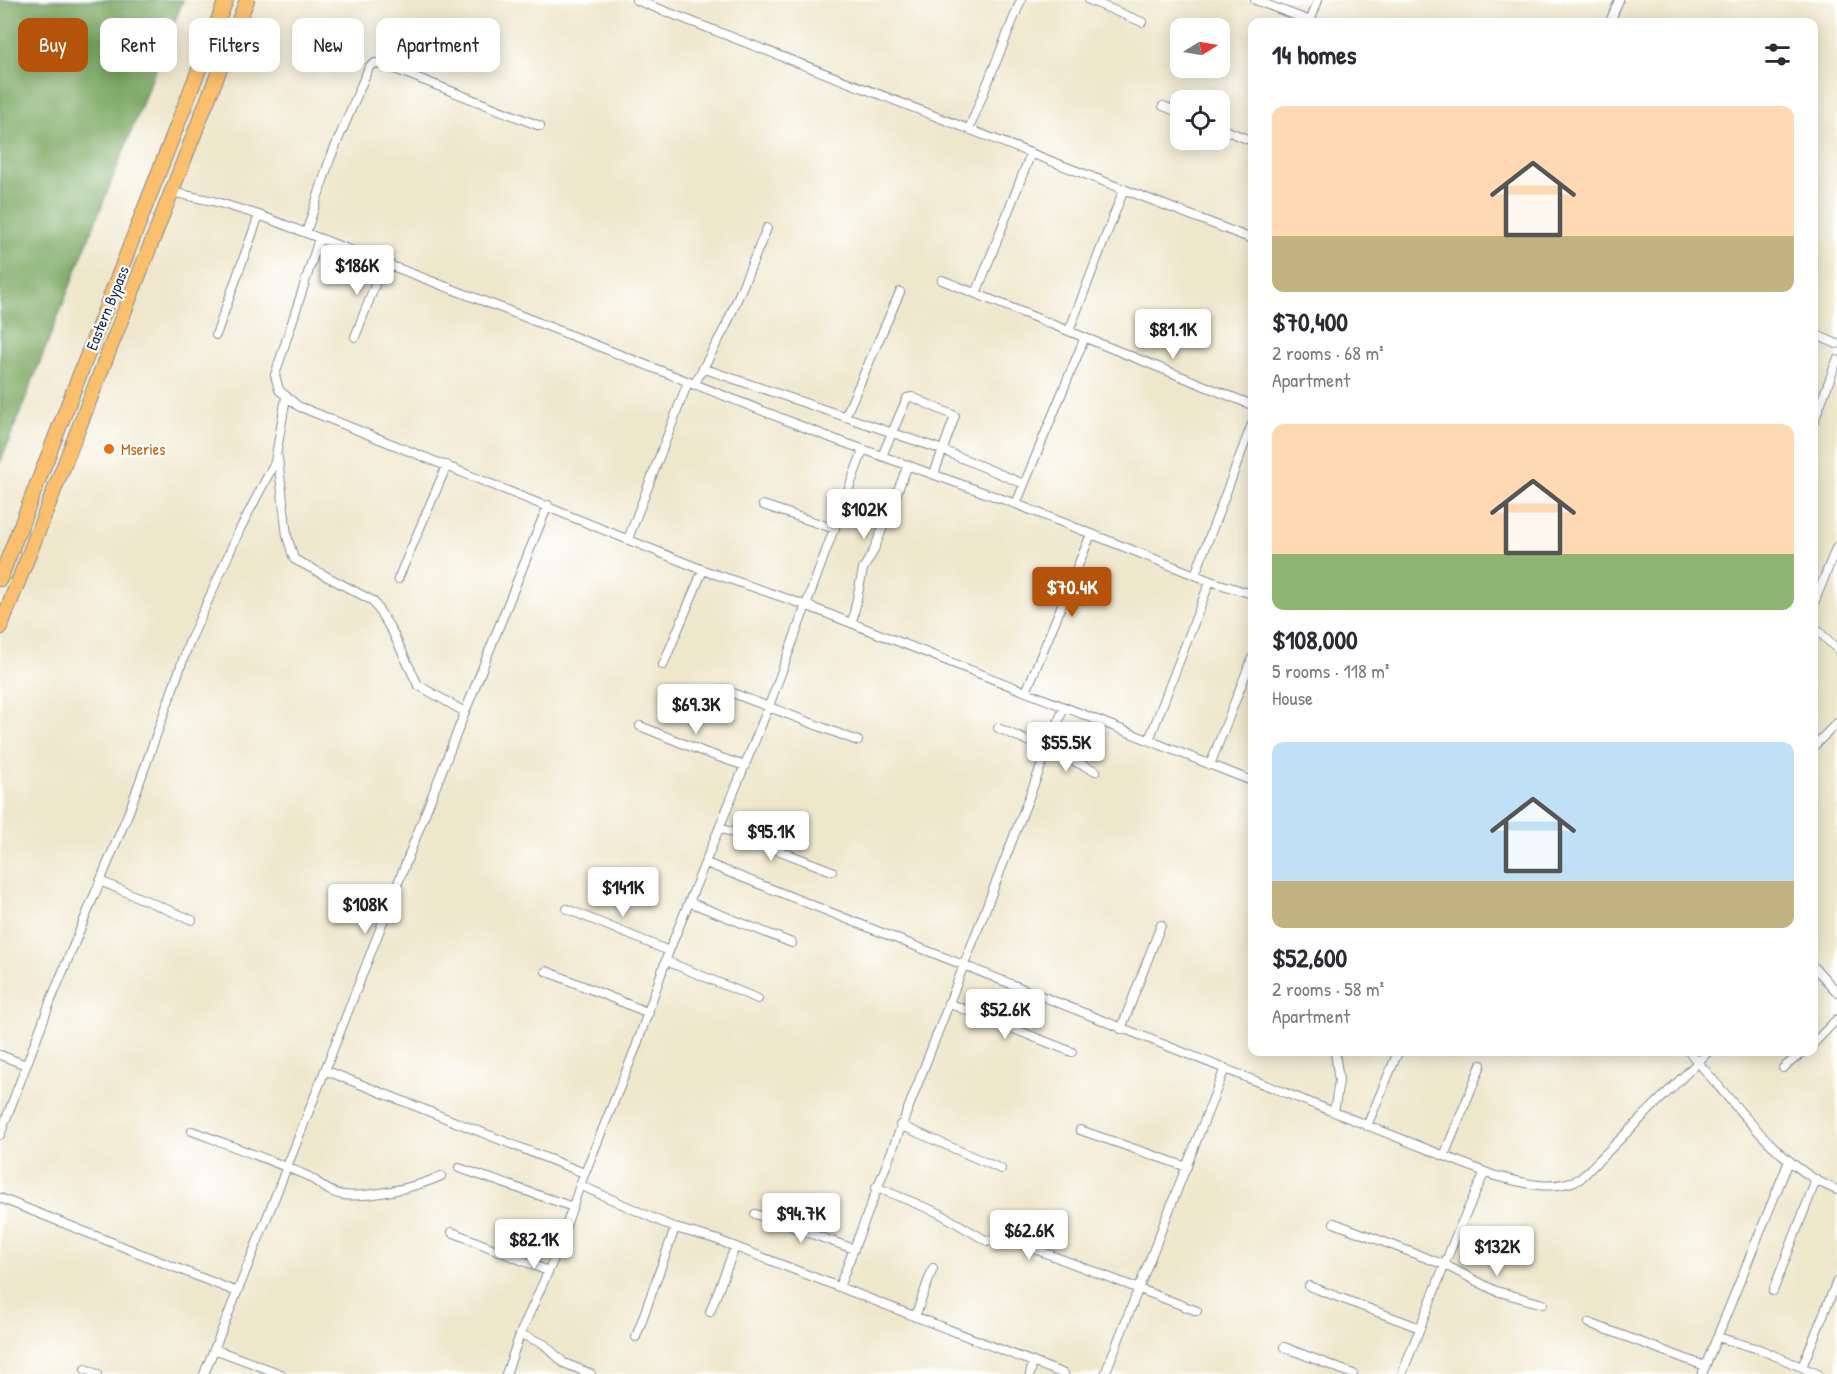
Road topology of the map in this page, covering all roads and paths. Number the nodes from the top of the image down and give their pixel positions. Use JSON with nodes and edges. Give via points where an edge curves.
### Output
{"nodes":[{"id":1,"x":226,"y":0,"type":"edge"},
{"id":2,"x":247,"y":0,"type":"edge"},
{"id":3,"x":636,"y":0,"type":"edge"},
{"id":4,"x":1022,"y":0,"type":"edge"},
{"id":5,"x":1089,"y":0,"type":"edge"},
{"id":6,"x":1255,"y":0,"type":"edge"},
{"id":7,"x":1318,"y":0,"type":"edge"},
{"id":8,"x":1619,"y":0,"type":"edge"},
{"id":9,"x":1301,"y":18,"type":"edge"},
{"id":10,"x":1312,"y":18,"type":"edge"},
{"id":11,"x":1612,"y":18,"type":"edge"},
{"id":12,"x":1142,"y":22,"type":"dead end"},
{"id":13,"x":1163,"y":106,"type":"dead end"},
{"id":14,"x":1170,"y":108,"type":"edge"},
{"id":15,"x":540,"y":126,"type":"dead end"},
{"id":16,"x":969,"y":129,"type":"junction"},
{"id":17,"x":1230,"y":132,"type":"edge"},
{"id":18,"x":1248,"y":139,"type":"edge"},
{"id":19,"x":1031,"y":153,"type":"junction"},
{"id":20,"x":1124,"y":189,"type":"junction"},
{"id":21,"x":171,"y":192,"type":"junction"},
{"id":22,"x":259,"y":215,"type":"junction"},
{"id":23,"x":767,"y":228,"type":"dead end"},
{"id":24,"x":306,"y":233,"type":"junction"},
{"id":25,"x":1248,"y":237,"type":"edge"},
{"id":26,"x":319,"y":239,"type":"junction"},
{"id":27,"x":382,"y":264,"type":"junction"},
{"id":28,"x":942,"y":280,"type":"dead end"},
{"id":29,"x":900,"y":292,"type":"dead end"},
{"id":30,"x":976,"y":294,"type":"junction"},
{"id":31,"x":1069,"y":330,"type":"junction"},
{"id":32,"x":216,"y":335,"type":"dead end"},
{"id":33,"x":1818,"y":336,"type":"edge"},
{"id":34,"x":355,"y":337,"type":"dead end"},
{"id":35,"x":1085,"y":337,"type":"junction"},
{"id":36,"x":1837,"y":344,"type":"edge"},
{"id":37,"x":1837,"y":360,"type":"edge"},
{"id":38,"x":705,"y":369,"type":"junction"},
{"id":39,"x":691,"y":383,"type":"junction"},
{"id":40,"x":286,"y":398,"type":"junction"},
{"id":41,"x":1248,"y":403,"type":"edge"},
{"id":42,"x":1818,"y":411,"type":"edge"},
{"id":43,"x":844,"y":417,"type":"junction"},
{"id":44,"x":891,"y":432,"type":"junction"},
{"id":45,"x":1248,"y":435,"type":"edge"},
{"id":46,"x":863,"y":450,"type":"junction"},
{"id":47,"x":944,"y":450,"type":"junction"},
{"id":48,"x":278,"y":454,"type":"junction"},
{"id":49,"x":882,"y":456,"type":"junction"},
{"id":50,"x":447,"y":465,"type":"junction"},
{"id":51,"x":908,"y":465,"type":"junction"},
{"id":52,"x":934,"y":474,"type":"junction"},
{"id":53,"x":1024,"y":484,"type":"junction"},
{"id":54,"x":1016,"y":504,"type":"junction"},
{"id":55,"x":548,"y":505,"type":"junction"},
{"id":56,"x":763,"y":506,"type":"dead end"},
{"id":57,"x":835,"y":530,"type":"junction"},
{"id":58,"x":1090,"y":534,"type":"junction"},
{"id":59,"x":628,"y":538,"type":"junction"},
{"id":60,"x":1837,"y":546,"type":"edge"},
{"id":61,"x":703,"y":570,"type":"junction"},
{"id":62,"x":1195,"y":575,"type":"junction"},
{"id":63,"x":0,"y":579,"type":"edge"},
{"id":64,"x":398,"y":579,"type":"dead end"},
{"id":65,"x":1210,"y":581,"type":"junction"},
{"id":66,"x":1248,"y":593,"type":"edge"},
{"id":67,"x":1818,"y":593,"type":"edge"},
{"id":68,"x":808,"y":606,"type":"junction"},
{"id":69,"x":852,"y":623,"type":"junction"},
{"id":70,"x":0,"y":628,"type":"edge"},
{"id":71,"x":1818,"y":631,"type":"edge"},
{"id":72,"x":1837,"y":649,"type":"edge"},
{"id":73,"x":663,"y":665,"type":"dead end"},
{"id":74,"x":1248,"y":667,"type":"edge"},
{"id":75,"x":722,"y":689,"type":"dead end"},
{"id":76,"x":1026,"y":692,"type":"junction"},
{"id":77,"x":769,"y":706,"type":"junction"},
{"id":78,"x":1064,"y":707,"type":"junction"},
{"id":79,"x":463,"y":711,"type":"junction"},
{"id":80,"x":1837,"y":723,"type":"edge"},
{"id":81,"x":640,"y":726,"type":"dead end"},
{"id":82,"x":998,"y":728,"type":"dead end"},
{"id":83,"x":1149,"y":740,"type":"junction"},
{"id":84,"x":858,"y":741,"type":"dead end"},
{"id":85,"x":1818,"y":742,"type":"edge"},
{"id":86,"x":1047,"y":750,"type":"junction"},
{"id":87,"x":1210,"y":765,"type":"junction"},
{"id":88,"x":745,"y":766,"type":"junction"},
{"id":89,"x":1096,"y":771,"type":"dead end"},
{"id":90,"x":1248,"y":779,"type":"edge"},
{"id":91,"x":720,"y":828,"type":"junction"},
{"id":92,"x":706,"y":863,"type":"junction"},
{"id":93,"x":832,"y":871,"type":"dead end"},
{"id":94,"x":100,"y":881,"type":"junction"},
{"id":95,"x":689,"y":902,"type":"junction"},
{"id":96,"x":567,"y":909,"type":"dead end"},
{"id":97,"x":192,"y":920,"type":"dead end"},
{"id":98,"x":1161,"y":925,"type":"dead end"},
{"id":99,"x":792,"y":943,"type":"dead end"},
{"id":100,"x":669,"y":951,"type":"junction"},
{"id":101,"x":666,"y":961,"type":"junction"},
{"id":102,"x":962,"y":966,"type":"junction"},
{"id":103,"x":546,"y":971,"type":"dead end"},
{"id":104,"x":1818,"y":971,"type":"edge"},
{"id":105,"x":1837,"y":992,"type":"edge"},
{"id":106,"x":758,"y":999,"type":"dead end"},
{"id":107,"x":948,"y":1003,"type":"junction"},
{"id":108,"x":649,"y":1013,"type":"junction"},
{"id":109,"x":1837,"y":1019,"type":"edge"},
{"id":110,"x":1121,"y":1029,"type":"junction"},
{"id":111,"x":1818,"y":1039,"type":"edge"},
{"id":112,"x":1072,"y":1052,"type":"dead end"},
{"id":113,"x":0,"y":1055,"type":"edge"},
{"id":114,"x":1336,"y":1056,"type":"edge"},
{"id":115,"x":1396,"y":1056,"type":"edge"},
{"id":116,"x":1693,"y":1056,"type":"edge"},
{"id":117,"x":1704,"y":1056,"type":"edge"},
{"id":118,"x":1798,"y":1056,"type":"edge"},
{"id":119,"x":1698,"y":1061,"type":"junction"},
{"id":120,"x":26,"y":1065,"type":"junction"},
{"id":121,"x":1481,"y":1065,"type":"dead end"},
{"id":122,"x":1225,"y":1068,"type":"junction"},
{"id":123,"x":1783,"y":1068,"type":"dead end"},
{"id":124,"x":327,"y":1071,"type":"junction"},
{"id":125,"x":1334,"y":1112,"type":"junction"},
{"id":126,"x":900,"y":1125,"type":"junction"},
{"id":127,"x":1367,"y":1126,"type":"junction"},
{"id":128,"x":1080,"y":1130,"type":"dead end"},
{"id":129,"x":192,"y":1131,"type":"dead end"},
{"id":130,"x":0,"y":1135,"type":"edge"},
{"id":131,"x":1444,"y":1156,"type":"junction"},
{"id":132,"x":1789,"y":1161,"type":"junction"},
{"id":133,"x":1187,"y":1167,"type":"junction"},
{"id":134,"x":459,"y":1168,"type":"dead end"},
{"id":135,"x":287,"y":1169,"type":"junction"},
{"id":136,"x":1001,"y":1169,"type":"dead end"},
{"id":137,"x":1485,"y":1172,"type":"junction"},
{"id":138,"x":584,"y":1173,"type":"junction"},
{"id":139,"x":441,"y":1176,"type":"dead end"},
{"id":140,"x":1816,"y":1180,"type":"junction"},
{"id":141,"x":580,"y":1185,"type":"junction"},
{"id":142,"x":876,"y":1187,"type":"junction"},
{"id":143,"x":1837,"y":1190,"type":"edge"},
{"id":144,"x":0,"y":1198,"type":"edge"},
{"id":145,"x":573,"y":1207,"type":"junction"},
{"id":146,"x":755,"y":1214,"type":"dead end"},
{"id":147,"x":1334,"y":1223,"type":"dead end"},
{"id":148,"x":675,"y":1228,"type":"junction"},
{"id":149,"x":452,"y":1232,"type":"dead end"},
{"id":150,"x":735,"y":1247,"type":"junction"},
{"id":151,"x":854,"y":1249,"type":"junction"},
{"id":152,"x":1445,"y":1265,"type":"junction"},
{"id":153,"x":933,"y":1269,"type":"dead end"},
{"id":154,"x":548,"y":1271,"type":"junction"},
{"id":155,"x":1837,"y":1281,"type":"edge"},
{"id":156,"x":1309,"y":1286,"type":"dead end"},
{"id":157,"x":839,"y":1287,"type":"junction"},
{"id":158,"x":1136,"y":1289,"type":"junction"},
{"id":159,"x":1773,"y":1291,"type":"dead end"},
{"id":160,"x":237,"y":1292,"type":"junction"},
{"id":161,"x":1543,"y":1304,"type":"dead end"},
{"id":162,"x":1197,"y":1311,"type":"dead end"},
{"id":163,"x":710,"y":1312,"type":"dead end"},
{"id":164,"x":915,"y":1317,"type":"junction"},
{"id":165,"x":1589,"y":1323,"type":"dead end"},
{"id":166,"x":1420,"y":1328,"type":"junction"},
{"id":167,"x":520,"y":1334,"type":"junction"},
{"id":168,"x":1717,"y":1336,"type":"junction"},
{"id":169,"x":636,"y":1337,"type":"dead end"},
{"id":170,"x":1284,"y":1347,"type":"dead end"},
{"id":171,"x":214,"y":1349,"type":"junction"},
{"id":172,"x":1033,"y":1362,"type":"junction"},
{"id":173,"x":1802,"y":1366,"type":"junction"},
{"id":174,"x":85,"y":1369,"type":"dead end"},
{"id":175,"x":1703,"y":1370,"type":"edge"},
{"id":176,"x":97,"y":1374,"type":"edge"},
{"id":177,"x":204,"y":1374,"type":"edge"},
{"id":178,"x":281,"y":1374,"type":"edge"},
{"id":179,"x":506,"y":1374,"type":"edge"},
{"id":180,"x":591,"y":1374,"type":"edge"},
{"id":181,"x":1030,"y":1374,"type":"edge"},
{"id":182,"x":1064,"y":1374,"type":"edge"},
{"id":183,"x":1105,"y":1374,"type":"edge"},
{"id":184,"x":1353,"y":1374,"type":"edge"},
{"id":185,"x":1402,"y":1374,"type":"edge"},
{"id":186,"x":1818,"y":1374,"type":"edge"}],
"edges":[{"from":1,"to":63,"type":"main road","name":"Eastern Bypass"},
{"from":2,"to":21,"type":"main road","name":"Eastern Bypass"},
{"from":3,"to":16,"type":"street"},
{"from":4,"to":16,"type":"street"},
{"from":5,"to":12,"type":"street"},
{"from":6,"to":9,"type":"street"},
{"from":7,"to":10,"type":"street"},
{"from":8,"to":11,"type":"street"},
{"from":13,"to":14,"type":"street"},
{"from":15,"to":24,"type":"street","via":[[375,63],[369,67],[341,131]]},
{"from":16,"to":19,"type":"street"},
{"from":17,"to":18,"type":"street"},
{"from":19,"to":20,"type":"street"},
{"from":19,"to":30,"type":"street"},
{"from":20,"to":25,"type":"street"},
{"from":20,"to":31,"type":"street"},
{"from":21,"to":22,"type":"street"},
{"from":21,"to":70,"type":"main road","name":"Eastern Bypass"},
{"from":22,"to":24,"type":"street"},
{"from":22,"to":32,"type":"street"},
{"from":23,"to":38,"type":"street"},
{"from":24,"to":26,"type":"street"},
{"from":26,"to":27,"type":"street"},
{"from":26,"to":40,"type":"street","via":[[275,375],[276,386]]},
{"from":27,"to":34,"type":"street"},
{"from":27,"to":39,"type":"street"},
{"from":28,"to":30,"type":"street"},
{"from":29,"to":43,"type":"street"},
{"from":30,"to":31,"type":"street"},
{"from":31,"to":35,"type":"street"},
{"from":33,"to":36,"type":"street"},
{"from":35,"to":41,"type":"street"},
{"from":35,"to":53,"type":"street"},
{"from":37,"to":42,"type":"street"},
{"from":38,"to":39,"type":"street"},
{"from":38,"to":43,"type":"street"},
{"from":39,"to":46,"type":"street"},
{"from":39,"to":59,"type":"street"},
{"from":40,"to":48,"type":"street"},
{"from":40,"to":50,"type":"street"},
{"from":43,"to":44,"type":"street"},
{"from":44,"to":47,"type":"street"},
{"from":44,"to":47,"type":"street","via":[[907,398],[912,398],[955,416]]},
{"from":44,"to":49,"type":"street"},
{"from":45,"to":62,"type":"street"},
{"from":46,"to":49,"type":"street"},
{"from":46,"to":57,"type":"street"},
{"from":47,"to":52,"type":"street"},
{"from":47,"to":53,"type":"street"},
{"from":48,"to":79,"type":"street","via":[[287,536],[294,559],[373,601],[418,686]]},
{"from":48,"to":94,"type":"street","via":[[189,643],[160,730]]},
{"from":49,"to":51,"type":"street"},
{"from":50,"to":55,"type":"street"},
{"from":50,"to":64,"type":"street"},
{"from":51,"to":52,"type":"street"},
{"from":51,"to":69,"type":"street","via":[[863,569]]},
{"from":52,"to":54,"type":"street"},
{"from":53,"to":54,"type":"street"},
{"from":54,"to":58,"type":"street"},
{"from":55,"to":59,"type":"street"},
{"from":55,"to":79,"type":"street"},
{"from":56,"to":57,"type":"street"},
{"from":57,"to":68,"type":"street"},
{"from":58,"to":62,"type":"street"},
{"from":58,"to":76,"type":"street"},
{"from":59,"to":61,"type":"street"},
{"from":60,"to":67,"type":"street"},
{"from":61,"to":68,"type":"street"},
{"from":61,"to":73,"type":"street"},
{"from":62,"to":65,"type":"street"},
{"from":65,"to":66,"type":"street"},
{"from":65,"to":83,"type":"street"},
{"from":68,"to":69,"type":"street"},
{"from":68,"to":77,"type":"street"},
{"from":69,"to":76,"type":"street"},
{"from":71,"to":72,"type":"street"},
{"from":74,"to":87,"type":"street"},
{"from":75,"to":77,"type":"street"},
{"from":76,"to":78,"type":"street"},
{"from":77,"to":84,"type":"street"},
{"from":77,"to":88,"type":"street"},
{"from":78,"to":83,"type":"street"},
{"from":78,"to":86,"type":"street"},
{"from":79,"to":124,"type":"street"},
{"from":80,"to":85,"type":"street"},
{"from":81,"to":88,"type":"street"},
{"from":82,"to":86,"type":"street"},
{"from":83,"to":87,"type":"street"},
{"from":86,"to":89,"type":"street"},
{"from":86,"to":102,"type":"street"},
{"from":87,"to":90,"type":"street"},
{"from":88,"to":91,"type":"street"},
{"from":91,"to":92,"type":"street"},
{"from":91,"to":93,"type":"street"},
{"from":92,"to":95,"type":"street"},
{"from":92,"to":102,"type":"street"},
{"from":94,"to":97,"type":"street"},
{"from":94,"to":120,"type":"street"},
{"from":95,"to":99,"type":"street"},
{"from":95,"to":100,"type":"street"},
{"from":96,"to":100,"type":"street"},
{"from":98,"to":110,"type":"street"},
{"from":100,"to":101,"type":"street"},
{"from":101,"to":106,"type":"street"},
{"from":101,"to":108,"type":"street"},
{"from":102,"to":107,"type":"street"},
{"from":102,"to":110,"type":"street"},
{"from":103,"to":108,"type":"street"},
{"from":104,"to":105,"type":"street"},
{"from":107,"to":112,"type":"street"},
{"from":107,"to":126,"type":"street"},
{"from":108,"to":138,"type":"street"},
{"from":109,"to":111,"type":"street"},
{"from":110,"to":122,"type":"street"},
{"from":113,"to":120,"type":"street"},
{"from":114,"to":125,"type":"street","via":[[1339,1081]]},
{"from":115,"to":127,"type":"street"},
{"from":116,"to":119,"type":"street"},
{"from":117,"to":119,"type":"street"},
{"from":118,"to":123,"type":"street"},
{"from":119,"to":132,"type":"street"},
{"from":119,"to":137,"type":"street","via":[[1580,1179],[1546,1187]]},
{"from":120,"to":130,"type":"street"},
{"from":121,"to":131,"type":"street"},
{"from":122,"to":125,"type":"street"},
{"from":122,"to":133,"type":"street"},
{"from":124,"to":135,"type":"street"},
{"from":124,"to":138,"type":"street"},
{"from":125,"to":127,"type":"street"},
{"from":126,"to":136,"type":"street"},
{"from":126,"to":142,"type":"street"},
{"from":127,"to":131,"type":"street"},
{"from":128,"to":133,"type":"street"},
{"from":129,"to":135,"type":"street"},
{"from":131,"to":137,"type":"street"},
{"from":132,"to":140,"type":"street"},
{"from":132,"to":168,"type":"street"},
{"from":133,"to":158,"type":"street"},
{"from":134,"to":145,"type":"street"},
{"from":135,"to":139,"type":"street","via":[[344,1195],[420,1184]]},
{"from":135,"to":160,"type":"street"},
{"from":137,"to":152,"type":"street"},
{"from":138,"to":141,"type":"street"},
{"from":140,"to":143,"type":"street"},
{"from":140,"to":159,"type":"street"},
{"from":141,"to":145,"type":"street"},
{"from":141,"to":148,"type":"street"},
{"from":142,"to":151,"type":"street"},
{"from":142,"to":158,"type":"street","via":[[939,1213],[987,1241],[1006,1238]]},
{"from":144,"to":160,"type":"street"},
{"from":145,"to":154,"type":"street"},
{"from":146,"to":151,"type":"street"},
{"from":147,"to":152,"type":"street"},
{"from":148,"to":150,"type":"street"},
{"from":148,"to":169,"type":"street"},
{"from":149,"to":154,"type":"street"},
{"from":150,"to":157,"type":"street"},
{"from":150,"to":163,"type":"street"},
{"from":151,"to":157,"type":"street"},
{"from":152,"to":161,"type":"street","via":[[1496,1291]]},
{"from":152,"to":166,"type":"street"},
{"from":153,"to":164,"type":"street"},
{"from":154,"to":167,"type":"street"},
{"from":155,"to":173,"type":"street"},
{"from":156,"to":166,"type":"street"},
{"from":157,"to":164,"type":"street"},
{"from":158,"to":162,"type":"street"},
{"from":158,"to":183,"type":"street"},
{"from":160,"to":171,"type":"street"},
{"from":164,"to":172,"type":"street"},
{"from":165,"to":175,"type":"street"},
{"from":166,"to":185,"type":"street"},
{"from":167,"to":179,"type":"street"},
{"from":167,"to":180,"type":"street","via":[[544,1344],[564,1363]]},
{"from":168,"to":173,"type":"street"},
{"from":168,"to":175,"type":"street"},
{"from":170,"to":184,"type":"street"},
{"from":171,"to":177,"type":"street"},
{"from":171,"to":178,"type":"street"},
{"from":172,"to":181,"type":"street"},
{"from":172,"to":182,"type":"street"},
{"from":173,"to":186,"type":"street"},
{"from":174,"to":176,"type":"street"}]}
